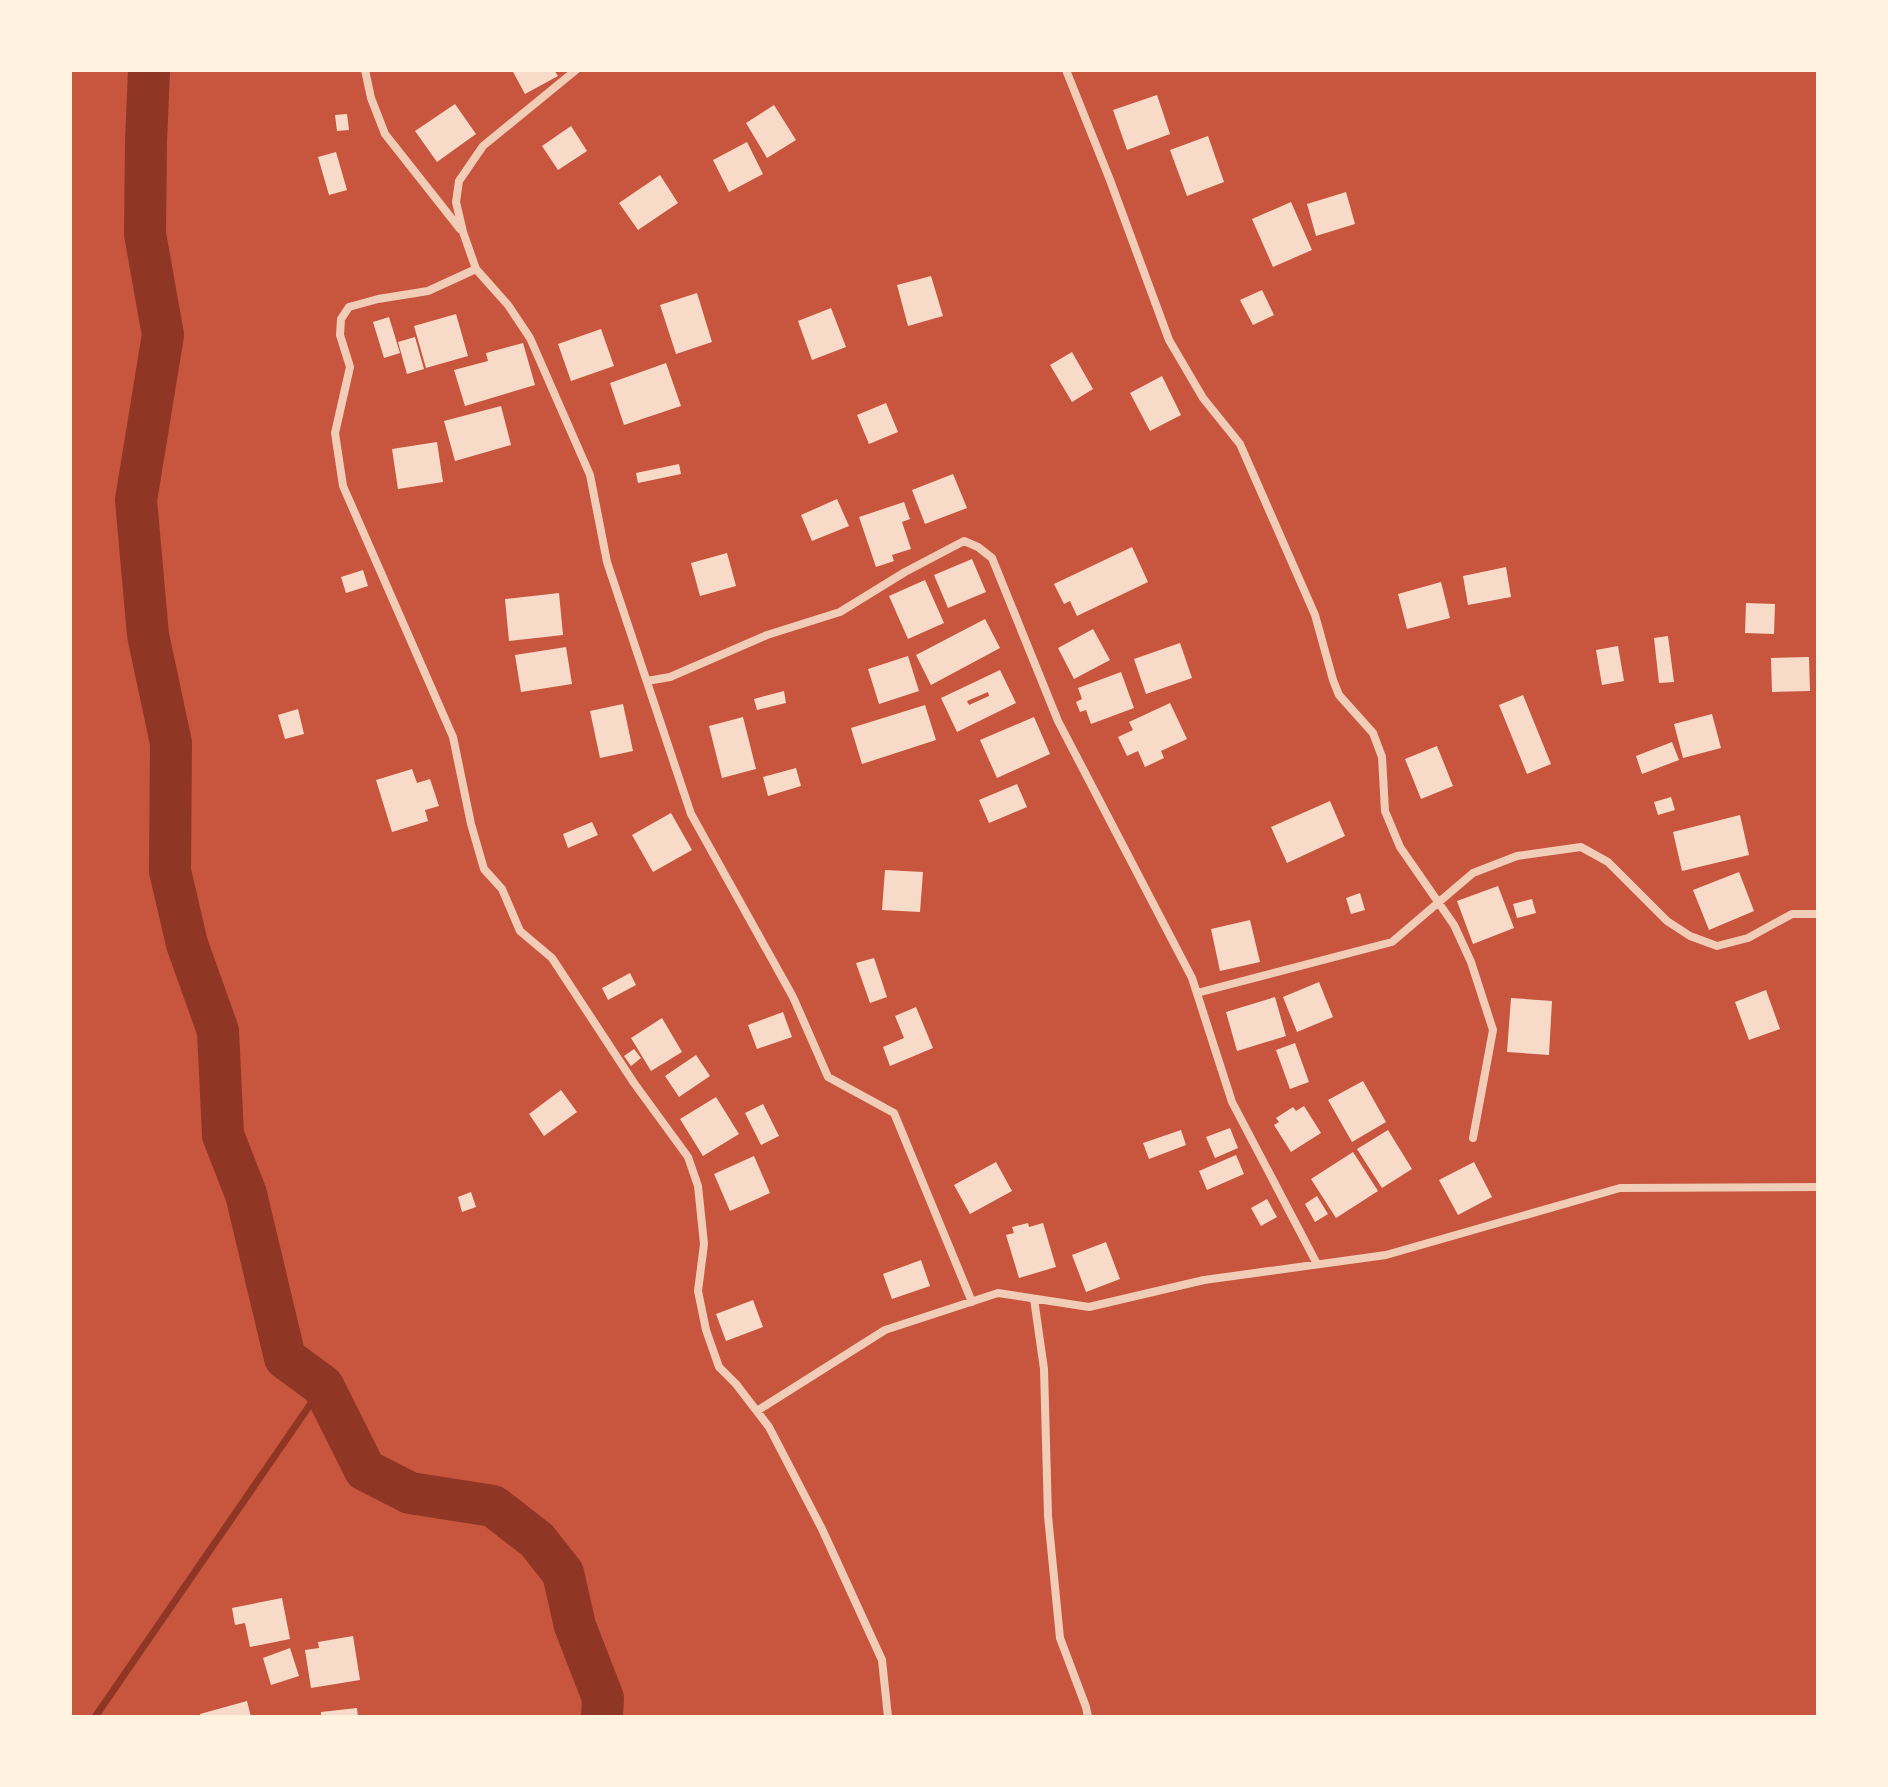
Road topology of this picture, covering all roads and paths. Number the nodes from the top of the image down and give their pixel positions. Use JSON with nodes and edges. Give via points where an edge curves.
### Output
{"nodes":[{"id":1,"x":365,"y":70,"type":"edge"},
{"id":2,"x":576,"y":70,"type":"edge"},
{"id":3,"x":1066,"y":70,"type":"edge"},
{"id":4,"x":463,"y":232,"type":"junction"},
{"id":5,"x":476,"y":269,"type":"junction"},
{"id":6,"x":647,"y":681,"type":"junction"},
{"id":7,"x":1438,"y":901,"type":"junction"},
{"id":8,"x":1818,"y":914,"type":"edge"},
{"id":9,"x":1197,"y":993,"type":"junction"},
{"id":10,"x":1473,"y":1138,"type":"dead end"},
{"id":11,"x":1818,"y":1187,"type":"edge"},
{"id":12,"x":1317,"y":1264,"type":"junction"},
{"id":13,"x":1034,"y":1299,"type":"junction"},
{"id":14,"x":972,"y":1302,"type":"junction"},
{"id":15,"x":757,"y":1411,"type":"junction"},
{"id":16,"x":888,"y":1717,"type":"edge"},
{"id":17,"x":1088,"y":1717,"type":"edge"}],
"edges":[{"from":1,"to":4,"type":"street","via":[[385,134]]},
{"from":2,"to":4,"type":"street","via":[[483,146],[459,181],[456,202]]},
{"from":3,"to":7,"type":"street","via":[[1169,340],[1203,398],[1240,444],[1315,615],[1339,695],[1373,733],[1382,757],[1385,811],[1400,847]]},
{"from":4,"to":5,"type":"street"},
{"from":5,"to":6,"type":"street","via":[[530,338],[590,475],[607,562]]},
{"from":5,"to":15,"type":"street","via":[[428,291],[349,307],[341,319],[350,367],[335,433],[343,486],[453,737],[484,869],[502,889],[520,931],[552,958],[688,1157],[698,1186],[704,1244],[698,1291],[706,1330],[719,1367]]},
{"from":6,"to":9,"type":"street","via":[[840,612],[964,541],[978,547],[992,558],[1058,721]]},
{"from":6,"to":14,"type":"street","via":[[691,814],[793,997],[828,1077],[894,1113]]},
{"from":7,"to":8,"type":"street","via":[[1473,873],[1517,856],[1581,847],[1608,862],[1667,921],[1717,946],[1748,938],[1792,914]]},
{"from":7,"to":9,"type":"street","via":[[1392,942]]},
{"from":7,"to":10,"type":"street","via":[[1471,962],[1493,1030]]},
{"from":9,"to":12,"type":"street","via":[[1232,1102]]},
{"from":11,"to":12,"type":"street","via":[[1620,1188],[1386,1255]]},
{"from":12,"to":13,"type":"street","via":[[1204,1280],[1089,1307]]},
{"from":13,"to":14,"type":"street","via":[[998,1293]]},
{"from":13,"to":17,"type":"street","via":[[1044,1369],[1048,1516],[1060,1638]]},
{"from":14,"to":15,"type":"street","via":[[885,1330]]},
{"from":15,"to":16,"type":"street","via":[[822,1529],[882,1660]]}]}
